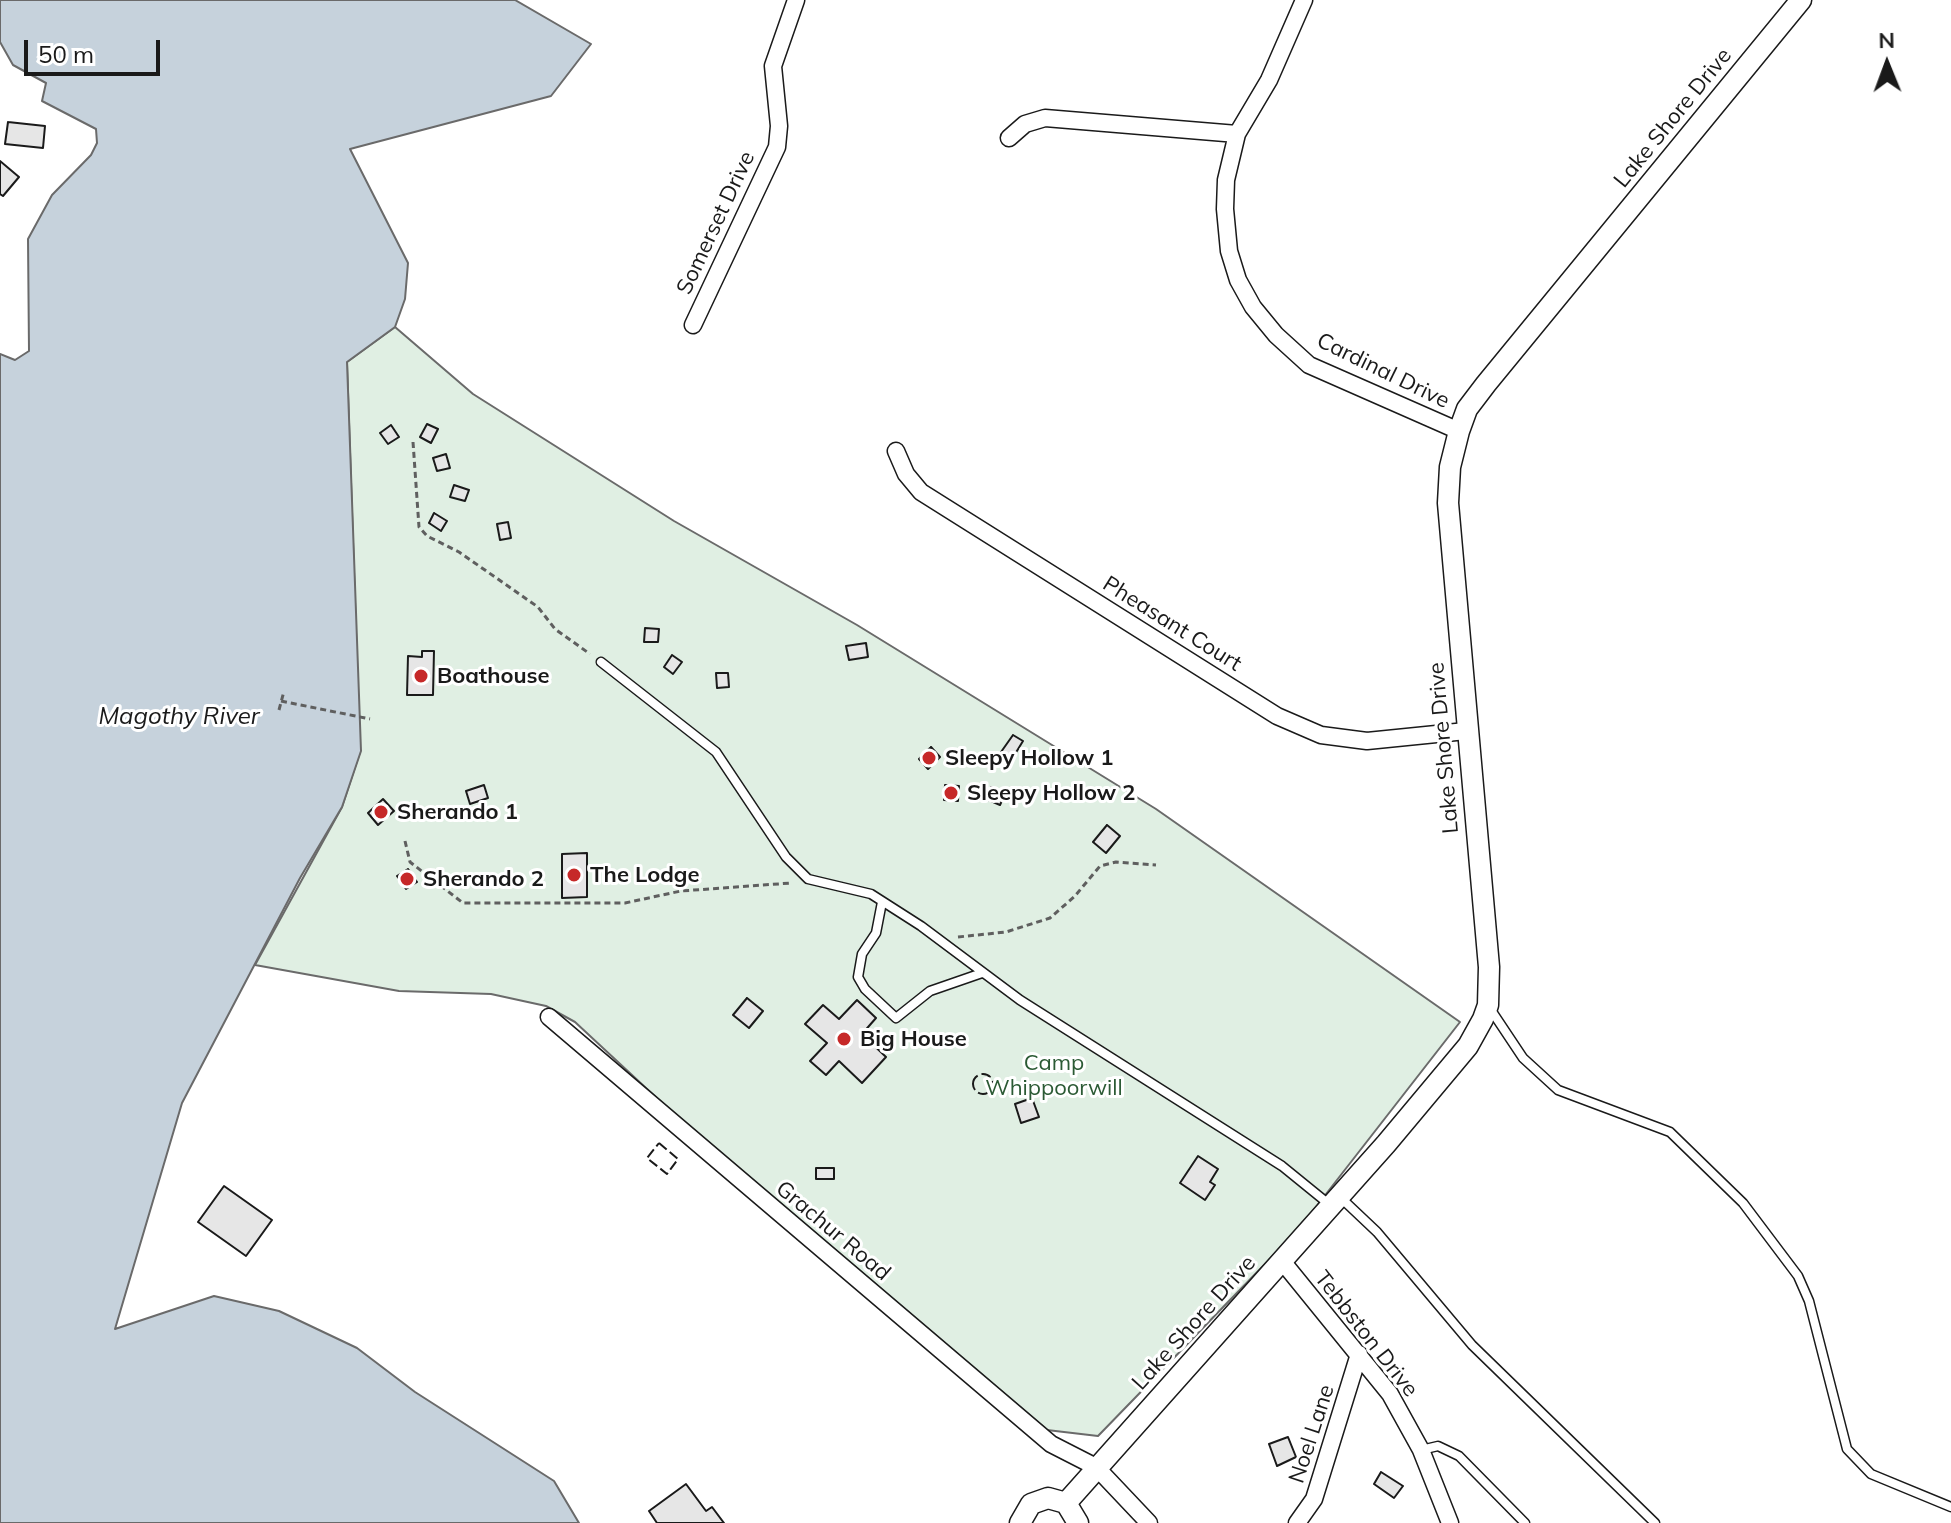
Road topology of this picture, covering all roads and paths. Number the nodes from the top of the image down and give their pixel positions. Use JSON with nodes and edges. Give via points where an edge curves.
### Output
{"nodes":[{"id":1,"x":796,"y":0,"type":"edge"},
{"id":2,"x":1304,"y":0,"type":"edge"},
{"id":3,"x":1801,"y":0,"type":"edge"},
{"id":4,"x":1237,"y":134,"type":"junction"},
{"id":5,"x":1009,"y":138,"type":"dead end"},
{"id":6,"x":693,"y":325,"type":"dead end"},
{"id":7,"x":1459,"y":431,"type":"junction"},
{"id":8,"x":413,"y":442,"type":"dead end"},
{"id":9,"x":896,"y":451,"type":"dead end"},
{"id":10,"x":601,"y":662,"type":"joint"},
{"id":11,"x":284,"y":691,"type":"dead end"},
{"id":12,"x":281,"y":701,"type":"junction"},
{"id":13,"x":279,"y":710,"type":"dead end"},
{"id":14,"x":370,"y":719,"type":"dead end"},
{"id":15,"x":1466,"y":731,"type":"junction"},
{"id":16,"x":405,"y":841,"type":"dead end"},
{"id":17,"x":1156,"y":865,"type":"dead end"},
{"id":18,"x":823,"y":882,"type":"junction"},
{"id":19,"x":882,"y":902,"type":"junction"},
{"id":20,"x":938,"y":939,"type":"junction"},
{"id":21,"x":982,"y":973,"type":"junction"},
{"id":22,"x":1488,"y":1005,"type":"junction"},
{"id":23,"x":549,"y":1017,"type":"dead end"},
{"id":24,"x":1335,"y":1200,"type":"junction"},
{"id":25,"x":1282,"y":1261,"type":"junction"},
{"id":26,"x":1359,"y":1354,"type":"junction"},
{"id":27,"x":1421,"y":1450,"type":"junction"},
{"id":28,"x":1096,"y":1467,"type":"junction"},
{"id":29,"x":1066,"y":1503,"type":"junction"},
{"id":30,"x":1951,"y":1507,"type":"edge"},
{"id":31,"x":1020,"y":1523,"type":"edge"},
{"id":32,"x":1078,"y":1523,"type":"edge"},
{"id":33,"x":1149,"y":1523,"type":"edge"},
{"id":34,"x":1297,"y":1523,"type":"edge"},
{"id":35,"x":1450,"y":1523,"type":"edge"},
{"id":36,"x":1525,"y":1523,"type":"edge"},
{"id":37,"x":1655,"y":1523,"type":"edge"}],
"edges":[{"from":1,"to":6,"type":"street","name":"Somerset Drive","via":[[773,66],[777,147]]},
{"from":2,"to":4,"type":"street","name":"Cardinal Drive","via":[[1269,80]]},
{"from":3,"to":7,"type":"street","name":"Lake Shore Drive","via":[[1486,384],[1467,409]]},
{"from":4,"to":5,"type":"street","via":[[1045,118],[1025,124]]},
{"from":4,"to":7,"type":"street","name":"Cardinal Drive","via":[[1225,209],[1229,251],[1253,307],[1309,365]]},
{"from":7,"to":15,"type":"street","name":"Lake Shore Drive","via":[[1448,503]]},
{"from":8,"to":10,"type":"path","via":[[419,527],[538,607],[555,629]]},
{"from":9,"to":15,"type":"street","name":"Pheasant Court","via":[[921,492],[1277,716],[1321,735],[1367,741]]},
{"from":10,"to":18,"type":"lane","via":[[716,752],[786,857],[808,879]]},
{"from":11,"to":12,"type":"path"},
{"from":12,"to":13,"type":"path"},
{"from":12,"to":14,"type":"path"},
{"from":15,"to":22,"type":"street","name":"Lake Shore Drive","via":[[1489,967]]},
{"from":16,"to":18,"type":"path","via":[[410,862],[463,903],[625,903],[681,891]]},
{"from":17,"to":20,"type":"path","via":[[1100,866],[1050,918],[1006,932]]},
{"from":18,"to":19,"type":"lane","via":[[871,894]]},
{"from":19,"to":20,"type":"lane"},
{"from":19,"to":21,"type":"lane","via":[[858,977],[896,1018],[930,991]]},
{"from":20,"to":21,"type":"lane"},
{"from":21,"to":24,"type":"lane"},
{"from":22,"to":24,"type":"street","name":"Lake Shore Drive","via":[[1468,1046]]},
{"from":22,"to":30,"type":"lane","via":[[1523,1058],[1558,1090],[1670,1132],[1743,1203],[1798,1276],[1809,1301],[1847,1449],[1871,1474]]},
{"from":23,"to":28,"type":"street","name":"Grachur Road","via":[[1051,1444]]},
{"from":24,"to":25,"type":"street","name":"Lake Shore Drive"},
{"from":24,"to":37,"type":"lane","via":[[1387,1243],[1472,1345]]},
{"from":25,"to":26,"type":"street","name":"Tebbston Drive"},
{"from":25,"to":28,"type":"street","name":"Lake Shore Drive"},
{"from":26,"to":27,"type":"street","name":"Tebbston Drive","via":[[1390,1394]]},
{"from":26,"to":34,"type":"street","name":"Noel Lane","via":[[1314,1499]]},
{"from":27,"to":35,"type":"street","name":"Tebbston Drive"},
{"from":27,"to":36,"type":"lane","via":[[1438,1446],[1459,1456]]},
{"from":28,"to":29,"type":"street","name":"Lake Shore Drive"},
{"from":28,"to":33,"type":"street"},
{"from":29,"to":31,"type":"street","via":[[1039,1500],[1024,1511]]},
{"from":29,"to":32,"type":"street"}]}
